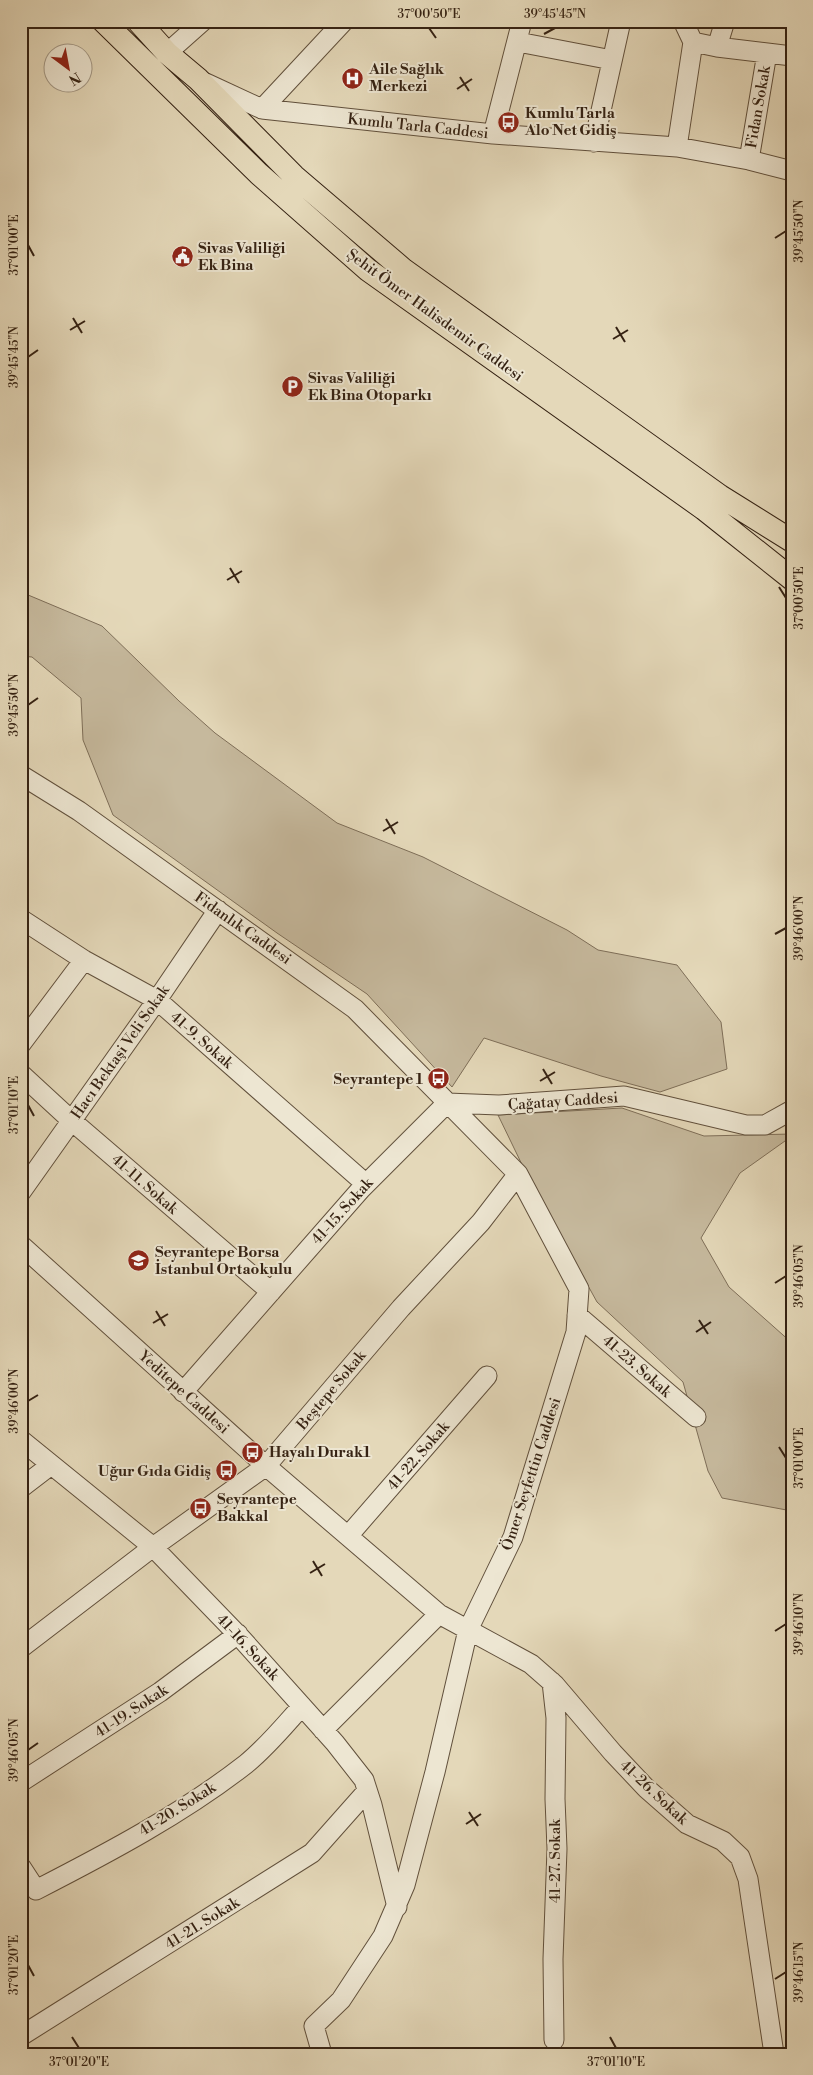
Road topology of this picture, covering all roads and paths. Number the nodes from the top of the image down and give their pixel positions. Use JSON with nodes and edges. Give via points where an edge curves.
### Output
{"nodes":[{"id":1,"x":103,"y":21,"type":"edge"},
{"id":2,"x":138,"y":21,"type":"edge"},
{"id":3,"x":203,"y":21,"type":"edge"},
{"id":4,"x":344,"y":21,"type":"edge"},
{"id":5,"x":522,"y":21,"type":"edge"},
{"id":6,"x":621,"y":21,"type":"edge"},
{"id":7,"x":683,"y":21,"type":"edge"},
{"id":8,"x":725,"y":21,"type":"edge"},
{"id":9,"x":518,"y":42,"type":"junction"},
{"id":10,"x":693,"y":42,"type":"junction"},
{"id":11,"x":717,"y":47,"type":"junction"},
{"id":12,"x":168,"y":53,"type":"junction"},
{"id":13,"x":767,"y":53,"type":"junction"},
{"id":14,"x":792,"y":56,"type":"edge"},
{"id":15,"x":612,"y":60,"type":"junction"},
{"id":16,"x":198,"y":79,"type":"junction"},
{"id":17,"x":262,"y":109,"type":"junction"},
{"id":18,"x":493,"y":134,"type":"junction"},
{"id":19,"x":594,"y":142,"type":"junction"},
{"id":20,"x":676,"y":147,"type":"junction"},
{"id":21,"x":749,"y":160,"type":"junction"},
{"id":22,"x":792,"y":171,"type":"edge"},
{"id":23,"x":792,"y":541,"type":"edge"},
{"id":24,"x":792,"y":579,"type":"edge"},
{"id":25,"x":21,"y":775,"type":"edge"},
{"id":26,"x":218,"y":910,"type":"junction"},
{"id":27,"x":21,"y":919,"type":"edge"},
{"id":28,"x":84,"y":960,"type":"junction"},
{"id":29,"x":157,"y":1000,"type":"junction"},
{"id":30,"x":21,"y":1044,"type":"edge"},
{"id":31,"x":21,"y":1074,"type":"edge"},
{"id":32,"x":447,"y":1103,"type":"junction"},
{"id":33,"x":792,"y":1110,"type":"edge"},
{"id":34,"x":72,"y":1121,"type":"junction"},
{"id":35,"x":518,"y":1174,"type":"junction"},
{"id":36,"x":366,"y":1184,"type":"junction"},
{"id":37,"x":21,"y":1192,"type":"edge"},
{"id":38,"x":21,"y":1245,"type":"edge"},
{"id":39,"x":271,"y":1292,"type":"junction"},
{"id":40,"x":577,"y":1315,"type":"junction"},
{"id":41,"x":487,"y":1376,"type":"dead end"},
{"id":42,"x":183,"y":1392,"type":"junction"},
{"id":43,"x":696,"y":1417,"type":"dead end"},
{"id":44,"x":21,"y":1440,"type":"edge"},
{"id":45,"x":51,"y":1465,"type":"junction"},
{"id":46,"x":266,"y":1466,"type":"junction"},
{"id":47,"x":21,"y":1488,"type":"edge"},
{"id":48,"x":348,"y":1536,"type":"junction"},
{"id":49,"x":153,"y":1547,"type":"junction"},
{"id":50,"x":439,"y":1614,"type":"junction"},
{"id":51,"x":468,"y":1630,"type":"junction"},
{"id":52,"x":238,"y":1634,"type":"junction"},
{"id":53,"x":21,"y":1648,"type":"edge"},
{"id":54,"x":552,"y":1682,"type":"junction"},
{"id":55,"x":302,"y":1706,"type":"junction"},
{"id":56,"x":323,"y":1730,"type":"junction"},
{"id":57,"x":21,"y":1782,"type":"edge"},
{"id":58,"x":367,"y":1792,"type":"junction"},
{"id":59,"x":21,"y":1867,"type":"edge"},
{"id":60,"x":397,"y":1907,"type":"junction"},
{"id":61,"x":21,"y":2036,"type":"edge"},
{"id":62,"x":554,"y":2040,"type":"dead end"},
{"id":63,"x":322,"y":2054,"type":"edge"},
{"id":64,"x":774,"y":2054,"type":"edge"}],
"edges":[{"from":1,"to":24,"type":"main road","name":"Şehit Ömer Halisdemir Caddesi","via":[[259,174],[368,270],[704,509]]},
{"from":2,"to":12,"type":"main road","name":"Şehit Ömer Halisdemir Caddesi"},
{"from":3,"to":12,"type":"street"},
{"from":4,"to":17,"type":"street"},
{"from":5,"to":9,"type":"street"},
{"from":6,"to":15,"type":"street"},
{"from":7,"to":10,"type":"street"},
{"from":8,"to":11,"type":"street"},
{"from":9,"to":15,"type":"street"},
{"from":9,"to":18,"type":"street"},
{"from":10,"to":11,"type":"street"},
{"from":10,"to":20,"type":"street"},
{"from":11,"to":13,"type":"street"},
{"from":12,"to":16,"type":"main road","name":"Şehit Ömer Halisdemir Caddesi"},
{"from":13,"to":14,"type":"street"},
{"from":13,"to":21,"type":"street","name":"Fidan Sokak"},
{"from":15,"to":19,"type":"street"},
{"from":16,"to":17,"type":"street","name":"Kumlu Tarla Caddesi"},
{"from":16,"to":23,"type":"main road","name":"Şehit Ömer Halisdemir Caddesi","via":[[294,176],[404,270],[720,496]]},
{"from":17,"to":18,"type":"street","name":"Kumlu Tarla Caddesi"},
{"from":18,"to":19,"type":"street","name":"Kumlu Tarla Caddesi"},
{"from":19,"to":20,"type":"street","name":"Kumlu Tarla Caddesi"},
{"from":20,"to":21,"type":"street","name":"Kumlu Tarla Caddesi"},
{"from":21,"to":22,"type":"street","name":"Kumlu Tarla Caddesi"},
{"from":25,"to":26,"type":"street","name":"Fidanlık Caddesi"},
{"from":26,"to":29,"type":"street","name":"Hacı Bektaşi Veli Sokak"},
{"from":26,"to":32,"type":"street","name":"Fidanlık Caddesi","via":[[355,1008]]},
{"from":27,"to":28,"type":"street","name":"41-9. Sokak"},
{"from":28,"to":29,"type":"street","name":"41-9. Sokak"},
{"from":28,"to":30,"type":"street"},
{"from":29,"to":34,"type":"street","name":"Hacı Bektaşi Veli Sokak"},
{"from":29,"to":36,"type":"street","name":"41-9. Sokak"},
{"from":31,"to":34,"type":"street","name":"41-11. Sokak"},
{"from":32,"to":33,"type":"street","name":"Çağatay Caddesi","via":[[499,1105],[624,1096],[746,1125],[765,1125]]},
{"from":32,"to":35,"type":"street","name":"Ömer Seyfettin Caddesi"},
{"from":32,"to":36,"type":"street","name":"41-15. Sokak"},
{"from":34,"to":37,"type":"street","name":"Hacı Bektaşi Veli Sokak"},
{"from":34,"to":39,"type":"street","name":"41-11. Sokak"},
{"from":35,"to":40,"type":"street","name":"Ömer Seyfettin Caddesi","via":[[579,1289]]},
{"from":35,"to":46,"type":"street","name":"Beştepe Sokak","via":[[481,1222],[401,1308]]},
{"from":36,"to":39,"type":"street","name":"41-15. Sokak"},
{"from":38,"to":42,"type":"street","name":"Yeditepe Caddesi"},
{"from":39,"to":42,"type":"street","name":"41-15. Sokak"},
{"from":40,"to":43,"type":"street","name":"41-23. Sokak"},
{"from":40,"to":51,"type":"street","name":"Ömer Seyfettin Caddesi","via":[[576,1332],[513,1538]]},
{"from":41,"to":48,"type":"street","name":"41-22. Sokak"},
{"from":42,"to":46,"type":"street","name":"Yeditepe Caddesi"},
{"from":44,"to":45,"type":"street","name":"41-16. Sokak"},
{"from":45,"to":47,"type":"street"},
{"from":45,"to":49,"type":"street","name":"41-16. Sokak"},
{"from":46,"to":48,"type":"street","name":"Yeditepe Caddesi"},
{"from":46,"to":49,"type":"street","name":"Beştepe Sokak"},
{"from":48,"to":50,"type":"street","name":"Yeditepe Caddesi"},
{"from":49,"to":52,"type":"street","name":"41-16. Sokak"},
{"from":49,"to":53,"type":"street","name":"Beştepe Sokak"},
{"from":50,"to":51,"type":"street","name":"Yeditepe Caddesi"},
{"from":50,"to":56,"type":"street"},
{"from":51,"to":54,"type":"street","name":"41-26. Sokak","via":[[531,1664]]},
{"from":51,"to":60,"type":"street","name":"Ömer Seyfettin Caddesi","via":[[435,1772]]},
{"from":52,"to":55,"type":"street","name":"41-16. Sokak"},
{"from":52,"to":57,"type":"street","name":"41-19. Sokak","via":[[160,1692]]},
{"from":54,"to":62,"type":"street","name":"41-27. Sokak","via":[[556,1718],[557,1849]]},
{"from":54,"to":64,"type":"street","name":"41-26. Sokak","via":[[646,1788],[687,1824],[723,1841],[740,1857],[748,1879]]},
{"from":55,"to":56,"type":"street","name":"41-16. Sokak"},
{"from":55,"to":59,"type":"street","name":"41-20. Sokak","via":[[247,1763],[123,1844],[36,1890]]},
{"from":56,"to":58,"type":"street","name":"41-16. Sokak","via":[[364,1780]]},
{"from":58,"to":60,"type":"street","name":"41-16. Sokak"},
{"from":58,"to":61,"type":"street","name":"41-21. Sokak","via":[[312,1853]]},
{"from":60,"to":63,"type":"street","name":"Ömer Seyfettin Caddesi","via":[[383,1936],[346,1992],[314,2026]]}]}
